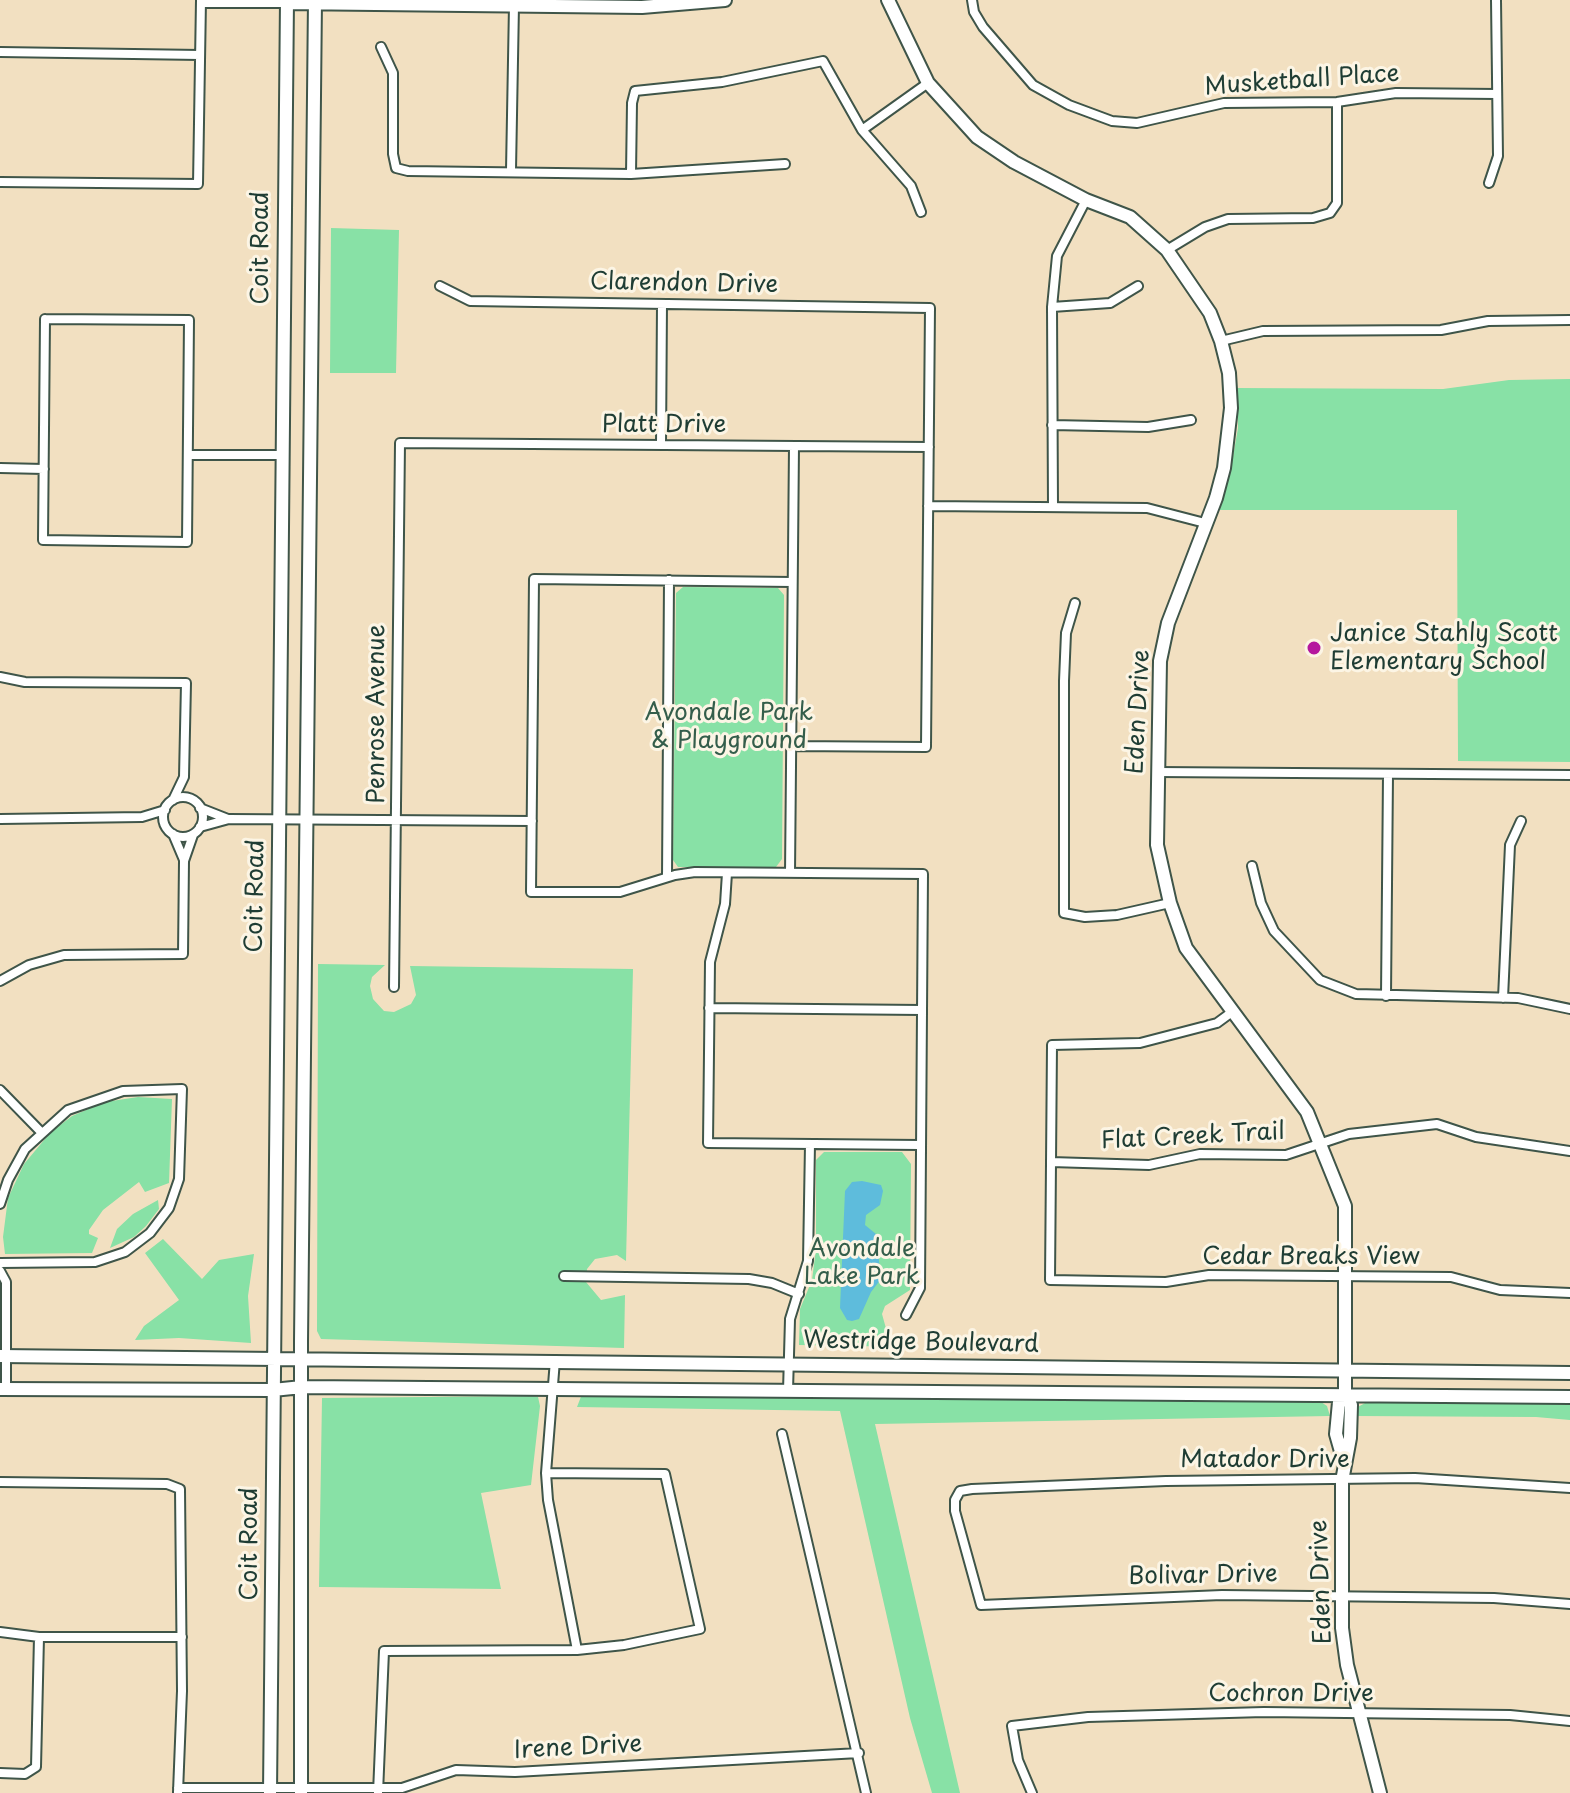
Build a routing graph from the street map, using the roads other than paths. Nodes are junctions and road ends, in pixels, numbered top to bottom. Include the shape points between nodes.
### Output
1 (725, 0) edge
2 (888, 0) edge
3 (972, 0) edge
4 (1496, 0) edge
5 (201, 1) edge
6 (315, 1) edge
7 (287, 2) edge
8 (514, 5) junction
9 (381, 47) dead end
10 (0, 52) edge
11 (200, 55) junction
12 (928, 83) junction
13 (1497, 94) junction
14 (1337, 102) junction
15 (862, 130) junction
16 (785, 164) dead end
17 (511, 170) junction
18 (631, 174) junction
19 (0, 182) edge
20 (1489, 183) dead end
21 (1086, 200) junction
22 (921, 212) dead end
23 (1167, 250) junction
24 (440, 286) dead end
25 (1138, 286) dead end
26 (662, 304) junction
27 (1052, 307) junction
28 (1570, 320) edge
29 (1221, 341) junction
30 (1191, 420) dead end
31 (1052, 425) junction
32 (400, 443) joint
33 (661, 445) junction
34 (794, 446) junction
35 (929, 447) junction
36 (188, 455) junction
37 (280, 455) junction
38 (308, 455) junction
39 (0, 468) edge
40 (44, 469) junction
41 (928, 506) junction
42 (1053, 507) junction
43 (1205, 523) junction
44 (669, 580) junction
45 (792, 582) junction
46 (1075, 603) dead end
47 (0, 677) edge
48 (791, 746) junction
49 (1157, 772) junction
50 (1388, 775) junction
51 (1570, 775) edge
52 (184, 777) junction
53 (173, 800) junction
54 (193, 800) junction
55 (200, 808) junction
56 (165, 810) junction
57 (142, 817) junction
58 (0, 819) edge
59 (229, 819) junction
60 (279, 819) junction
61 (306, 820) junction
62 (396, 820) junction
63 (532, 821) junction
64 (1521, 821) dead end
65 (197, 831) junction
66 (170, 832) junction
67 (184, 861) junction
68 (1252, 866) dead end
69 (727, 873) junction
70 (790, 873) junction
71 (667, 877) junction
72 (1170, 903) junction
73 (0, 981) edge
74 (394, 987) dead end
75 (1386, 996) junction
76 (1503, 998) junction
77 (709, 1008) junction
78 (1570, 1009) edge
79 (922, 1010) junction
80 (1232, 1012) junction
81 (0, 1090) edge
82 (41, 1132) junction
83 (810, 1144) junction
84 (920, 1145) junction
85 (1322, 1145) junction
86 (1570, 1151) edge
87 (1051, 1162) junction
88 (0, 1204) edge
89 (0, 1263) edge
90 (0, 1271) edge
91 (564, 1276) dead end
92 (1348, 1276) junction
93 (1570, 1293) edge
94 (799, 1294) junction
95 (906, 1315) dead end
96 (3, 1356) edge
97 (272, 1357) junction
98 (301, 1358) junction
99 (555, 1360) junction
100 (788, 1363) junction
101 (1345, 1371) junction
102 (1570, 1373) edge
103 (302, 1387) junction
104 (3, 1389) edge
105 (555, 1389) junction
106 (273, 1390) junction
107 (788, 1391) junction
108 (1345, 1396) junction
109 (1570, 1397) edge
110 (782, 1434) dead end
111 (546, 1473) junction
112 (1342, 1481) junction
113 (0, 1482) edge
114 (1570, 1488) edge
115 (1342, 1596) junction
116 (1570, 1604) edge
117 (981, 1605) joint
118 (0, 1632) edge
119 (39, 1637) junction
120 (182, 1637) junction
121 (577, 1650) junction
122 (1359, 1714) junction
123 (1570, 1721) edge
124 (859, 1753) junction
125 (0, 1773) edge
126 (178, 1790) edge
127 (270, 1791) edge
128 (301, 1791) edge
129 (378, 1791) edge
130 (866, 1793) edge
131 (1032, 1793) edge
132 (1380, 1793) edge

1 - 8 main road via 642,7
2 - 12 main road, Eden Drive
3 - 14 street, Musketball Place via 983,27 1033,85 1112,121 1137,123 1224,103
4 - 13 street
5 - 7 street
5 - 11 street
6 - 7 main road
6 - 8 main road
6 - 38 main road, Coit Road
7 - 37 main road, Coit Road
8 - 17 street
9 - 17 street via 393,73 396,168
10 - 11 street
11 - 19 street via 198,184
12 - 15 street
12 - 21 main road, Eden Drive via 977,137
13 - 14 street, Musketball Place via 1396,93
13 - 20 street via 1498,156
14 - 23 street via 1337,203 1330,213 1228,219
15 - 18 street via 823,61 722,82 635,91
15 - 22 street via 911,186
16 - 18 street
17 - 18 street
21 - 23 main road, Eden Drive via 1130,217
21 - 27 street via 1057,256
23 - 29 main road, Eden Drive via 1210,313
24 - 26 street, Clarendon Drive via 470,301
25 - 27 street via 1110,303
26 - 33 street
26 - 35 street, Clarendon Drive via 930,308
27 - 31 street
28 - 29 street via 1488,321 1441,330 1263,331
29 - 43 main road, Eden Drive via 1231,408 1224,468
30 - 31 street via 1148,427
31 - 42 street
32 - 33 street, Platt Drive
32 - 62 street, Penrose Avenue
33 - 34 street, Platt Drive
34 - 35 street, Platt Drive
34 - 45 street
35 - 41 street
36 - 37 street
36 - 40 street via 187,542 43,540
36 - 40 street via 189,320 45,319
37 - 38 main road
37 - 60 main road, Coit Road
38 - 61 main road, Coit Road
39 - 40 street
41 - 42 street
41 - 48 street via 926,747
42 - 43 street via 1147,508
43 - 49 main road, Eden Drive via 1163,642
44 - 45 street
44 - 63 street via 534,579
44 - 71 street
45 - 48 street
46 - 72 street via 1066,633 1064,681 1064,913 1117,915
47 - 52 street via 25,682 186,683
48 - 70 street
49 - 50 street
49 - 72 main road, Eden Drive via 1157,845
50 - 51 street
50 - 75 street
52 - 53 street
52 - 54 street
53 - 54 street
53 - 56 street
54 - 55 street
55 - 59 street
55 - 65 street
56 - 57 street
56 - 66 street
57 - 58 street
57 - 66 street
59 - 60 street
59 - 65 street
60 - 61 street
60 - 97 main road, Coit Road
61 - 62 street
61 - 98 main road, Coit Road
62 - 63 street
62 - 74 street, Penrose Avenue
63 - 71 street via 531,892 620,892
64 - 76 street via 1510,845
65 - 66 street
65 - 67 street
66 - 67 street
67 - 73 street via 183,954 64,955
68 - 75 street via 1274,931 1320,980 1356,994
69 - 70 street
69 - 71 street
69 - 77 street via 724,910 710,953
70 - 79 street via 923,874
72 - 80 main road, Eden Drive via 1186,948
75 - 76 street
76 - 78 street
77 - 79 street
77 - 83 street via 708,1143
79 - 84 street
80 - 85 main road, Eden Drive via 1307,1112
80 - 87 street via 1217,1023 1140,1043 1052,1045
81 - 82 street
82 - 88 street via 13,1169
82 - 89 street via 68,1110 100,1096 182,1089 179,1179 169,1208 150,1233 125,1252 95,1262
83 - 84 street
83 - 94 street via 808,1261
84 - 95 street via 920,1288
85 - 86 street, Flat Creek Trail via 1349,1134 1437,1124 1476,1137
85 - 87 street, Flat Creek Trail via 1286,1155 1200,1154 1149,1165
85 - 92 main road, Eden Drive via 1345,1206
87 - 92 street, Cedar Breaks View via 1050,1280
90 - 96 street via 6,1282
91 - 94 street via 749,1279
92 - 93 street, Cedar Breaks View via 1451,1277 1500,1290
92 - 101 main road, Eden Drive
94 - 100 street via 790,1319
96 - 97 main road, Westridge Boulevard
96 - 104 street
97 - 98 main road, Westridge Boulevard
97 - 106 main road, Coit Road
98 - 99 main road, Westridge Boulevard
98 - 103 main road, Coit Road
99 - 100 main road, Westridge Boulevard
99 - 105 street
100 - 101 main road, Westridge Boulevard
100 - 107 street
101 - 102 main road, Westridge Boulevard
101 - 108 main road, Eden Drive
103 - 105 main road, Westridge Boulevard
103 - 106 main road, Westridge Boulevard
103 - 128 main road, Coit Road
104 - 106 main road, Westridge Boulevard
105 - 107 main road, Westridge Boulevard
105 - 111 street
106 - 127 main road, Coit Road
107 - 108 main road, Westridge Boulevard
108 - 109 main road, Westridge Boulevard
108 - 112 main road, Eden Drive via 1351,1401 1350,1438
110 - 124 street
111 - 121 street via 550,1525
111 - 121 street via 665,1474 700,1629
112 - 114 street, Matador Drive via 1415,1478
112 - 115 main road, Eden Drive
112 - 117 street, Matador Drive via 1166,1481 960,1491 955,1511
113 - 120 street via 167,1484 180,1489
115 - 116 street, Bolivar Drive
115 - 117 street, Bolivar Drive via 1164,1595
115 - 122 main road, Eden Drive via 1347,1665
118 - 119 street
119 - 120 street
119 - 125 street via 36,1764 32,1772
120 - 126 street
121 - 129 street via 384,1651
122 - 123 street, Cochron Drive via 1510,1715
122 - 131 street, Cochron Drive via 1163,1715 1012,1726
122 - 132 main road, Eden Drive
124 - 129 street, Irene Drive via 515,1772 456,1770
124 - 130 street
126 - 127 street, Irene Drive
127 - 128 street, Irene Drive
128 - 129 street, Irene Drive

